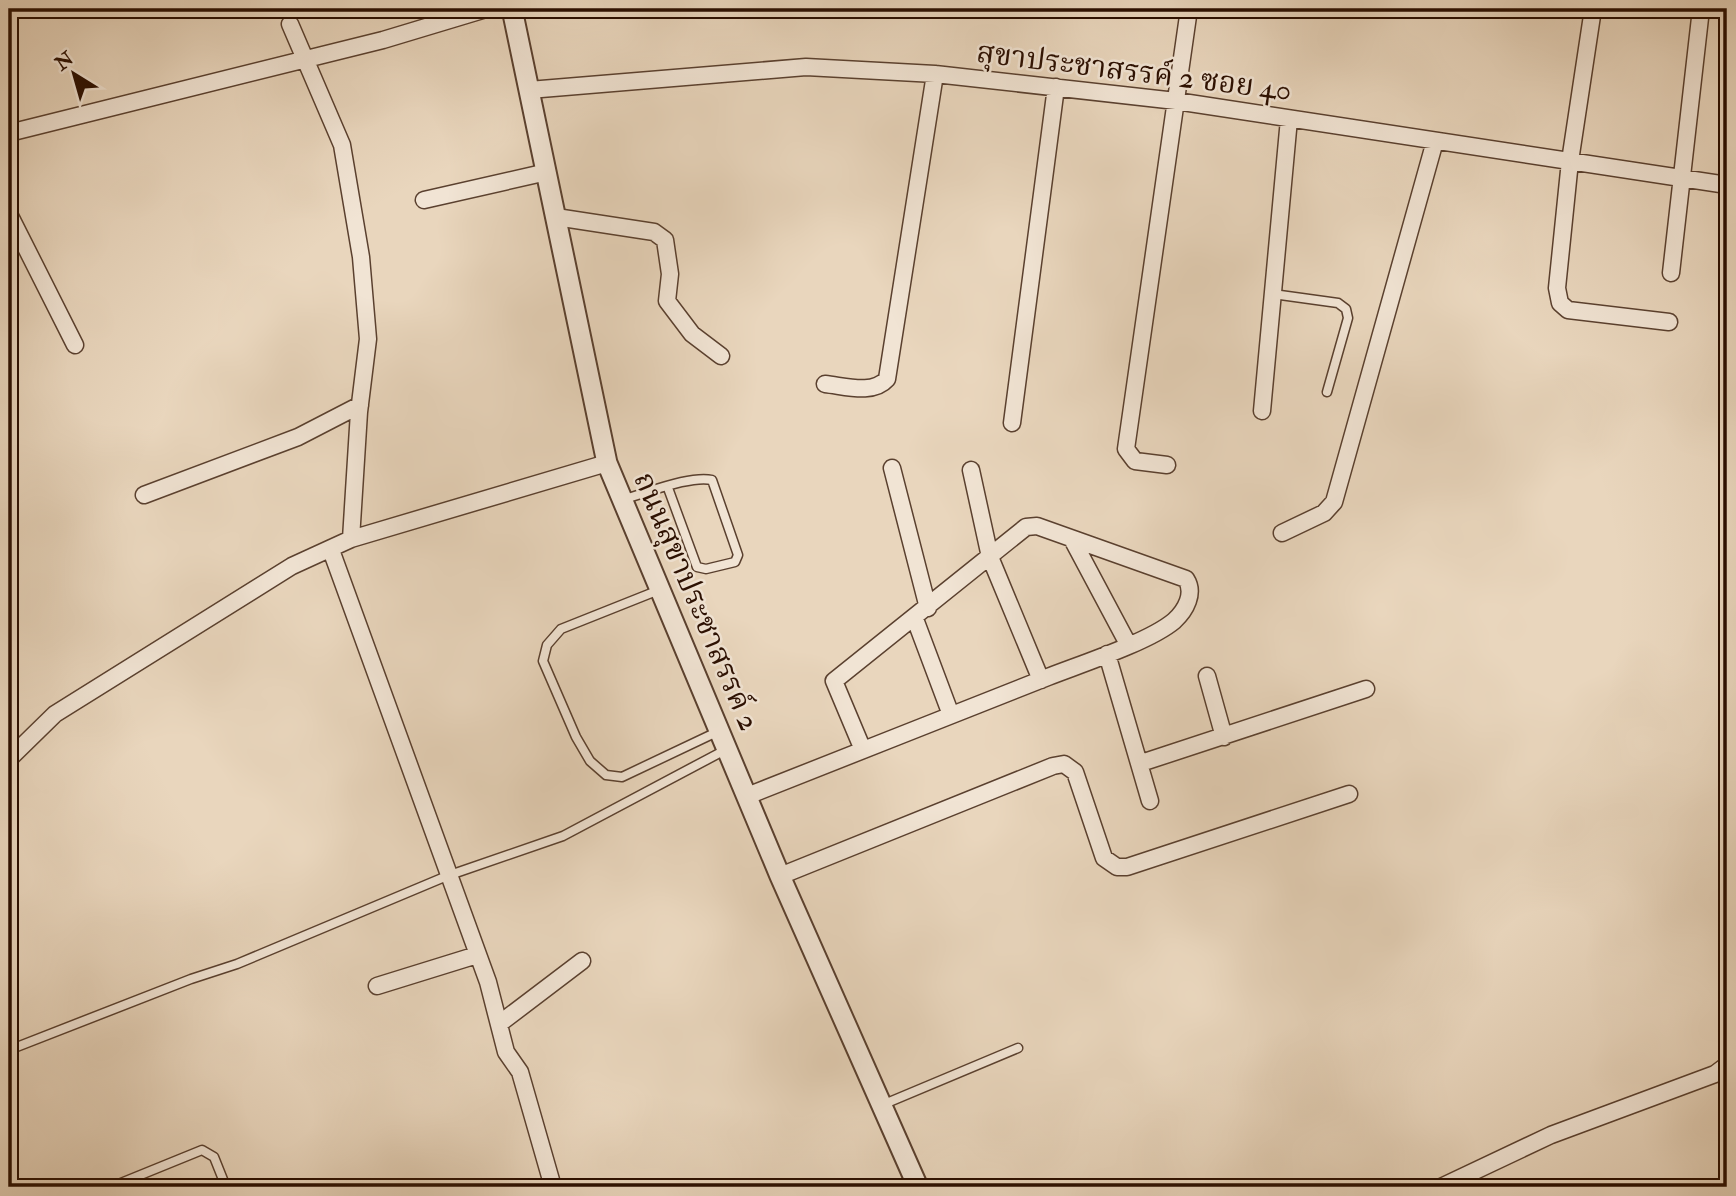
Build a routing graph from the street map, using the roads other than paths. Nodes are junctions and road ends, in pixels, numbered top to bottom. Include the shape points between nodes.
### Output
1 (486, 9) edge
2 (512, 9) edge
3 (1189, 9) edge
4 (1592, 9) edge
5 (1701, 9) edge
6 (290, 24) dead end
7 (305, 58) junction
8 (935, 74) junction
9 (1056, 87) junction
10 (529, 90) junction
11 (1176, 101) junction
12 (1289, 119) junction
13 (9, 133) edge
14 (1435, 141) junction
15 (1570, 161) junction
16 (547, 172) junction
17 (1680, 176) junction
18 (1727, 185) edge
19 (424, 200) dead end
20 (9, 214) edge
21 (556, 217) junction
22 (1671, 273) dead end
23 (1273, 294) junction
24 (1669, 322) dead end
25 (75, 345) dead end
26 (721, 356) dead end
27 (825, 384) dead end
28 (1326, 392) dead end
29 (360, 405) junction
30 (1262, 411) dead end
31 (1012, 423) dead end
32 (607, 463) junction
33 (1167, 465) dead end
34 (892, 468) dead end
35 (971, 470) dead end
36 (668, 488) junction
37 (144, 495) dead end
38 (622, 499) junction
39 (1282, 533) dead end
40 (351, 539) junction
41 (1072, 539) junction
42 (331, 550) junction
43 (990, 557) junction
44 (659, 590) junction
45 (928, 608) junction
46 (915, 618) junction
47 (1128, 644) junction
48 (1107, 654) junction
49 (1207, 676) dead end
50 (1041, 680) junction
51 (1366, 689) dead end
52 (951, 715) junction
53 (1224, 737) junction
54 (723, 740) junction
55 (863, 750) junction
56 (9, 758) edge
57 (1141, 763) junction
58 (1349, 794) dead end
59 (747, 796) junction
60 (1150, 801) dead end
61 (447, 876) junction
62 (780, 876) junction
63 (477, 954) junction
64 (582, 961) dead end
65 (377, 986) dead end
66 (499, 1024) junction
67 (1018, 1048) dead end
68 (9, 1050) edge
69 (1723, 1070) edge
70 (882, 1105) junction
71 (111, 1187) edge
72 (226, 1187) edge
73 (553, 1187) edge
74 (918, 1187) edge
75 (1441, 1187) edge

1 - 7 street
2 - 10 street, ถนนสุขาประชาสรรค์ 2
3 - 11 street
4 - 15 street
5 - 17 street
6 - 7 street
7 - 13 street
7 - 29 street via 342,145 361,257 368,338
8 - 9 street, สุขาประชาสรรค์ 2 ซอย 40
8 - 10 street, สุขาประชาสรรค์ 2 ซอย 40 via 806,67
8 - 27 street via 887,379 873,388
9 - 11 street, สุขาประชาสรรค์ 2 ซอย 40
9 - 31 street
10 - 16 street, ถนนสุขาประชาสรรค์ 2
11 - 12 street, สุขาประชาสรรค์ 2 ซอย 40
11 - 33 street via 1126,449 1135,461
12 - 14 street, สุขาประชาสรรค์ 2 ซอย 40
12 - 23 street
14 - 15 street, สุขาประชาสรรค์ 2 ซอย 40
14 - 39 street via 1334,502 1324,513
15 - 17 street, สุขาประชาสรรค์ 2 ซอย 40
15 - 24 street via 1557,288 1560,303 1568,310
16 - 19 street
16 - 21 street, ถนนสุขาประชาสรรค์ 2
17 - 18 street, สุขาประชาสรรค์ 2 ซอย 40
17 - 22 street
20 - 25 street
21 - 26 street via 654,232 665,240 670,274 667,301 692,334
21 - 32 street, ถนนสุขาประชาสรรค์ 2
23 - 28 lane via 1338,303 1346,309 1348,318
23 - 30 street
29 - 37 street via 298,437
29 - 40 street
32 - 38 street, ถนนสุขาประชาสรรค์ 2
32 - 40 street
34 - 45 street
35 - 43 street
36 - 36 lane via 697,566 706,569 735,562 737,555 712,480
36 - 38 lane
38 - 44 street, ถนนสุขาประชาสรรค์ 2
40 - 42 street
41 - 43 street via 1037,526 1026,527
41 - 47 street
41 - 47 street via 1186,579 1191,587 1176,620
42 - 56 street via 292,566 55,714
42 - 61 street
43 - 45 street
43 - 50 street
44 - 54 street, ถนนสุขาประชาสรรค์ 2
44 - 54 lane via 561,629 547,645 543,661 576,737 590,761 606,775 622,777
45 - 46 street
46 - 52 street
46 - 55 street via 834,681
47 - 48 street
48 - 50 street
48 - 57 street
49 - 53 street
50 - 52 street
51 - 53 street
52 - 55 street
53 - 57 street
54 - 59 street, ถนนสุขาประชาสรรค์ 2
54 - 61 lane via 563,836
55 - 59 street
57 - 60 street
58 - 62 street via 1202,845 1117,867 1104,858 1074,772 1064,764 1053,765
59 - 62 street, ถนนสุขาประชาสรรค์ 2
61 - 63 street
61 - 68 lane via 237,964
62 - 70 street, ถนนสุขาประชาสรรค์ 2
63 - 65 street
63 - 66 street
64 - 66 street
66 - 73 street via 506,1052 520,1072
67 - 70 lane
69 - 75 street via 1551,1135
70 - 74 street, ถนนสุขาประชาสรรค์ 2
71 - 72 lane via 202,1150 214,1157

